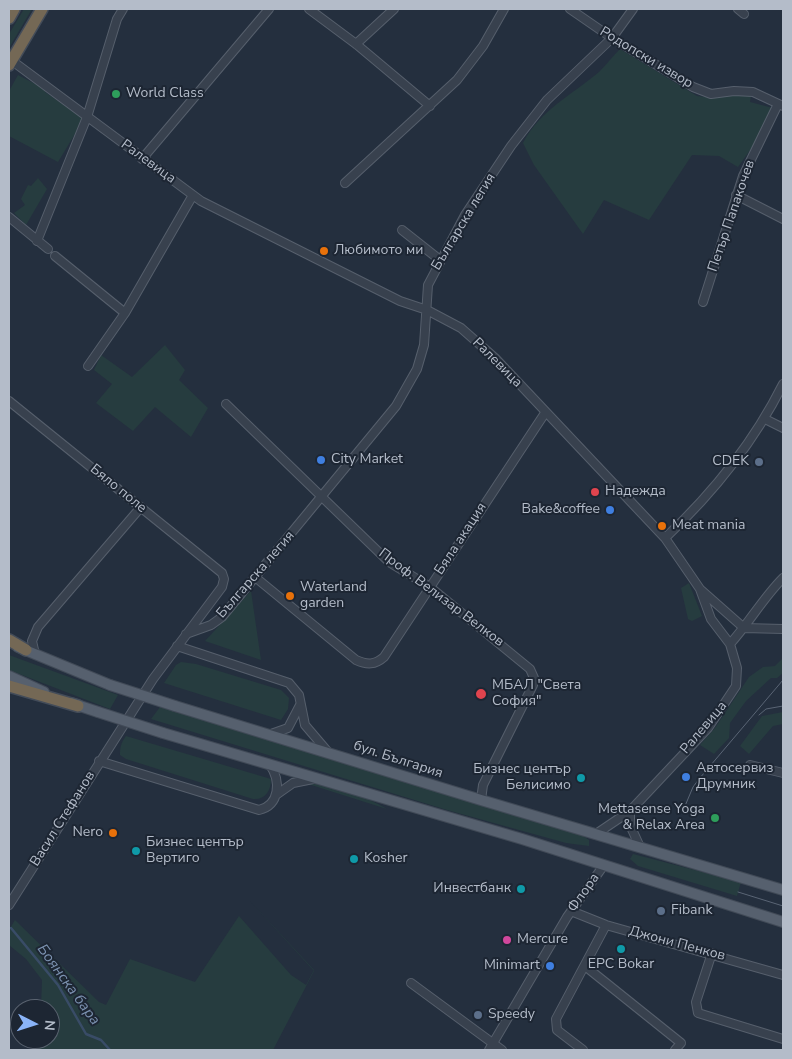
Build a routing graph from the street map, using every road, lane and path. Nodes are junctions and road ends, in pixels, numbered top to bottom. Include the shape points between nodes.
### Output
1 (14, 9) edge
2 (42, 9) edge
3 (123, 9) edge
4 (269, 9) edge
5 (309, 9) edge
6 (394, 9) edge
7 (504, 9) edge
8 (570, 9) edge
9 (633, 9) edge
10 (9, 18) edge
11 (612, 38) junction
12 (356, 44) junction
13 (10, 62) edge
14 (781, 105) edge
15 (430, 106) junction
16 (87, 118) junction
17 (142, 159) junction
18 (345, 183) dead end
19 (194, 195) junction
20 (736, 195) junction
21 (9, 217) edge
22 (783, 219) edge
23 (402, 230) dead end
24 (37, 241) junction
25 (48, 250) dead end
26 (55, 256) dead end
27 (440, 260) junction
28 (703, 302) dead end
29 (426, 310) junction
30 (125, 313) junction
31 (88, 366) dead end
32 (783, 384) edge
33 (9, 401) edge
34 (226, 404) dead end
35 (545, 412) junction
36 (765, 419) junction
37 (783, 428) edge
38 (322, 495) junction
39 (141, 507) junction
40 (665, 538) junction
41 (255, 577) junction
42 (783, 578) edge
43 (224, 579) joint
44 (430, 587) junction
45 (700, 589) junction
46 (744, 628) junction
47 (783, 629) edge
48 (186, 634) junction
49 (9, 641) edge
50 (730, 644) junction
51 (177, 646) junction
52 (30, 652) junction
53 (9, 676) edge
54 (153, 679) joint
55 (9, 686) edge
56 (301, 704) junction
57 (78, 706) junction
58 (271, 734) junction
59 (328, 752) junction
60 (100, 761) junction
61 (270, 765) junction
62 (750, 765) dead end
63 (783, 773) edge
64 (313, 778) junction
65 (276, 795) junction
66 (481, 800) junction
67 (630, 810) junction
68 (596, 834) junction
69 (640, 847) junction
70 (604, 865) junction
71 (783, 890) edge
72 (9, 905) edge
73 (571, 911) junction
74 (783, 922) edge
75 (606, 924) junction
76 (712, 953) junction
77 (585, 966) junction
78 (783, 974) edge
79 (411, 983) dead end
80 (783, 1039) edge
81 (492, 1047) edge
82 (502, 1050) edge
83 (583, 1050) edge
84 (675, 1050) edge

1 - 10 highway
2 - 13 highway
3 - 16 street via 117,19
4 - 17 street
5 - 12 street
6 - 12 street
7 - 15 street via 462,74
8 - 11 street, Родопски извор
9 - 11 street, Българска легия
11 - 14 street, Родопски извор via 677,79 707,93 748,91
11 - 27 street, Българска легия via 547,100 511,146 465,215
12 - 15 street
13 - 16 street, Ралевица
14 - 20 street, Петър Папакочев
15 - 18 street
16 - 17 street, Ралевица
16 - 24 street
17 - 19 street, Ралевица
19 - 29 street, Ралевица via 391,297
19 - 30 street
20 - 22 street
20 - 28 street, Петър Папакочев
21 - 24 street
23 - 27 street
24 - 25 street
26 - 30 street
27 - 29 street, Българска легия via 428,285
29 - 35 street, Ралевица via 461,328 495,358
29 - 38 street, Българска легия via 424,345 404,394 384,424
30 - 31 street
32 - 36 street
33 - 39 street, Бяло поле
34 - 38 street, Проф. Велизар Велков
35 - 40 street, Ралевица
35 - 44 street, Бяла акация
36 - 37 street
36 - 40 street via 696,509
38 - 41 street, Българска легия
38 - 44 street, Проф. Велизар Велков via 389,562
39 - 43 street, Бяло поле via 222,572
39 - 52 street via 33,633
40 - 45 street, Ралевица
41 - 44 street, Бяла акация via 356,660 372,664 384,657
41 - 48 street, Българска легия via 222,616 211,625
42 - 46 street
43 - 48 street, Българска легия via 222,587
44 - 66 street, Проф. Велизар Велков via 524,662 534,678 483,785
45 - 46 street
45 - 50 street, Ралевица via 711,619
46 - 47 street
46 - 50 street
48 - 51 street, Българска легия
49 - 52 highway
50 - 67 street, Ралевица via 737,668 732,694 708,728
51 - 54 street, Българска легия
51 - 56 street via 288,683 297,690
52 - 58 main road, бул. България, bridge via 110,685
53 - 57 main road
54 - 60 street, Васил Стефанов
55 - 57 highway
56 - 58 street via 288,728
56 - 59 street via 310,734
57 - 61 main road, bridge
58 - 59 main road, бул. България
59 - 66 main road, бул. България
60 - 65 street via 254,810 269,806
60 - 72 street, Васил Стефанов
61 - 64 main road
61 - 65 street via 277,778
62 - 63 street
64 - 65 street via 293,783
64 - 70 main road
66 - 68 main road, бул. България
67 - 68 street, Ралевица
67 - 69 street via 630,826
68 - 69 main road, бул. България
69 - 71 main road, бул. България
70 - 73 street, Флора
70 - 74 main road
73 - 75 street, Джони Пенков
73 - 81 street, Флора
75 - 76 street, Джони Пенков
75 - 77 street
76 - 78 street, Джони Пенков
76 - 80 street via 696,1002 698,1013
77 - 83 street via 556,1019 557,1030
77 - 84 street via 681,1043
79 - 81 street
81 - 82 street

